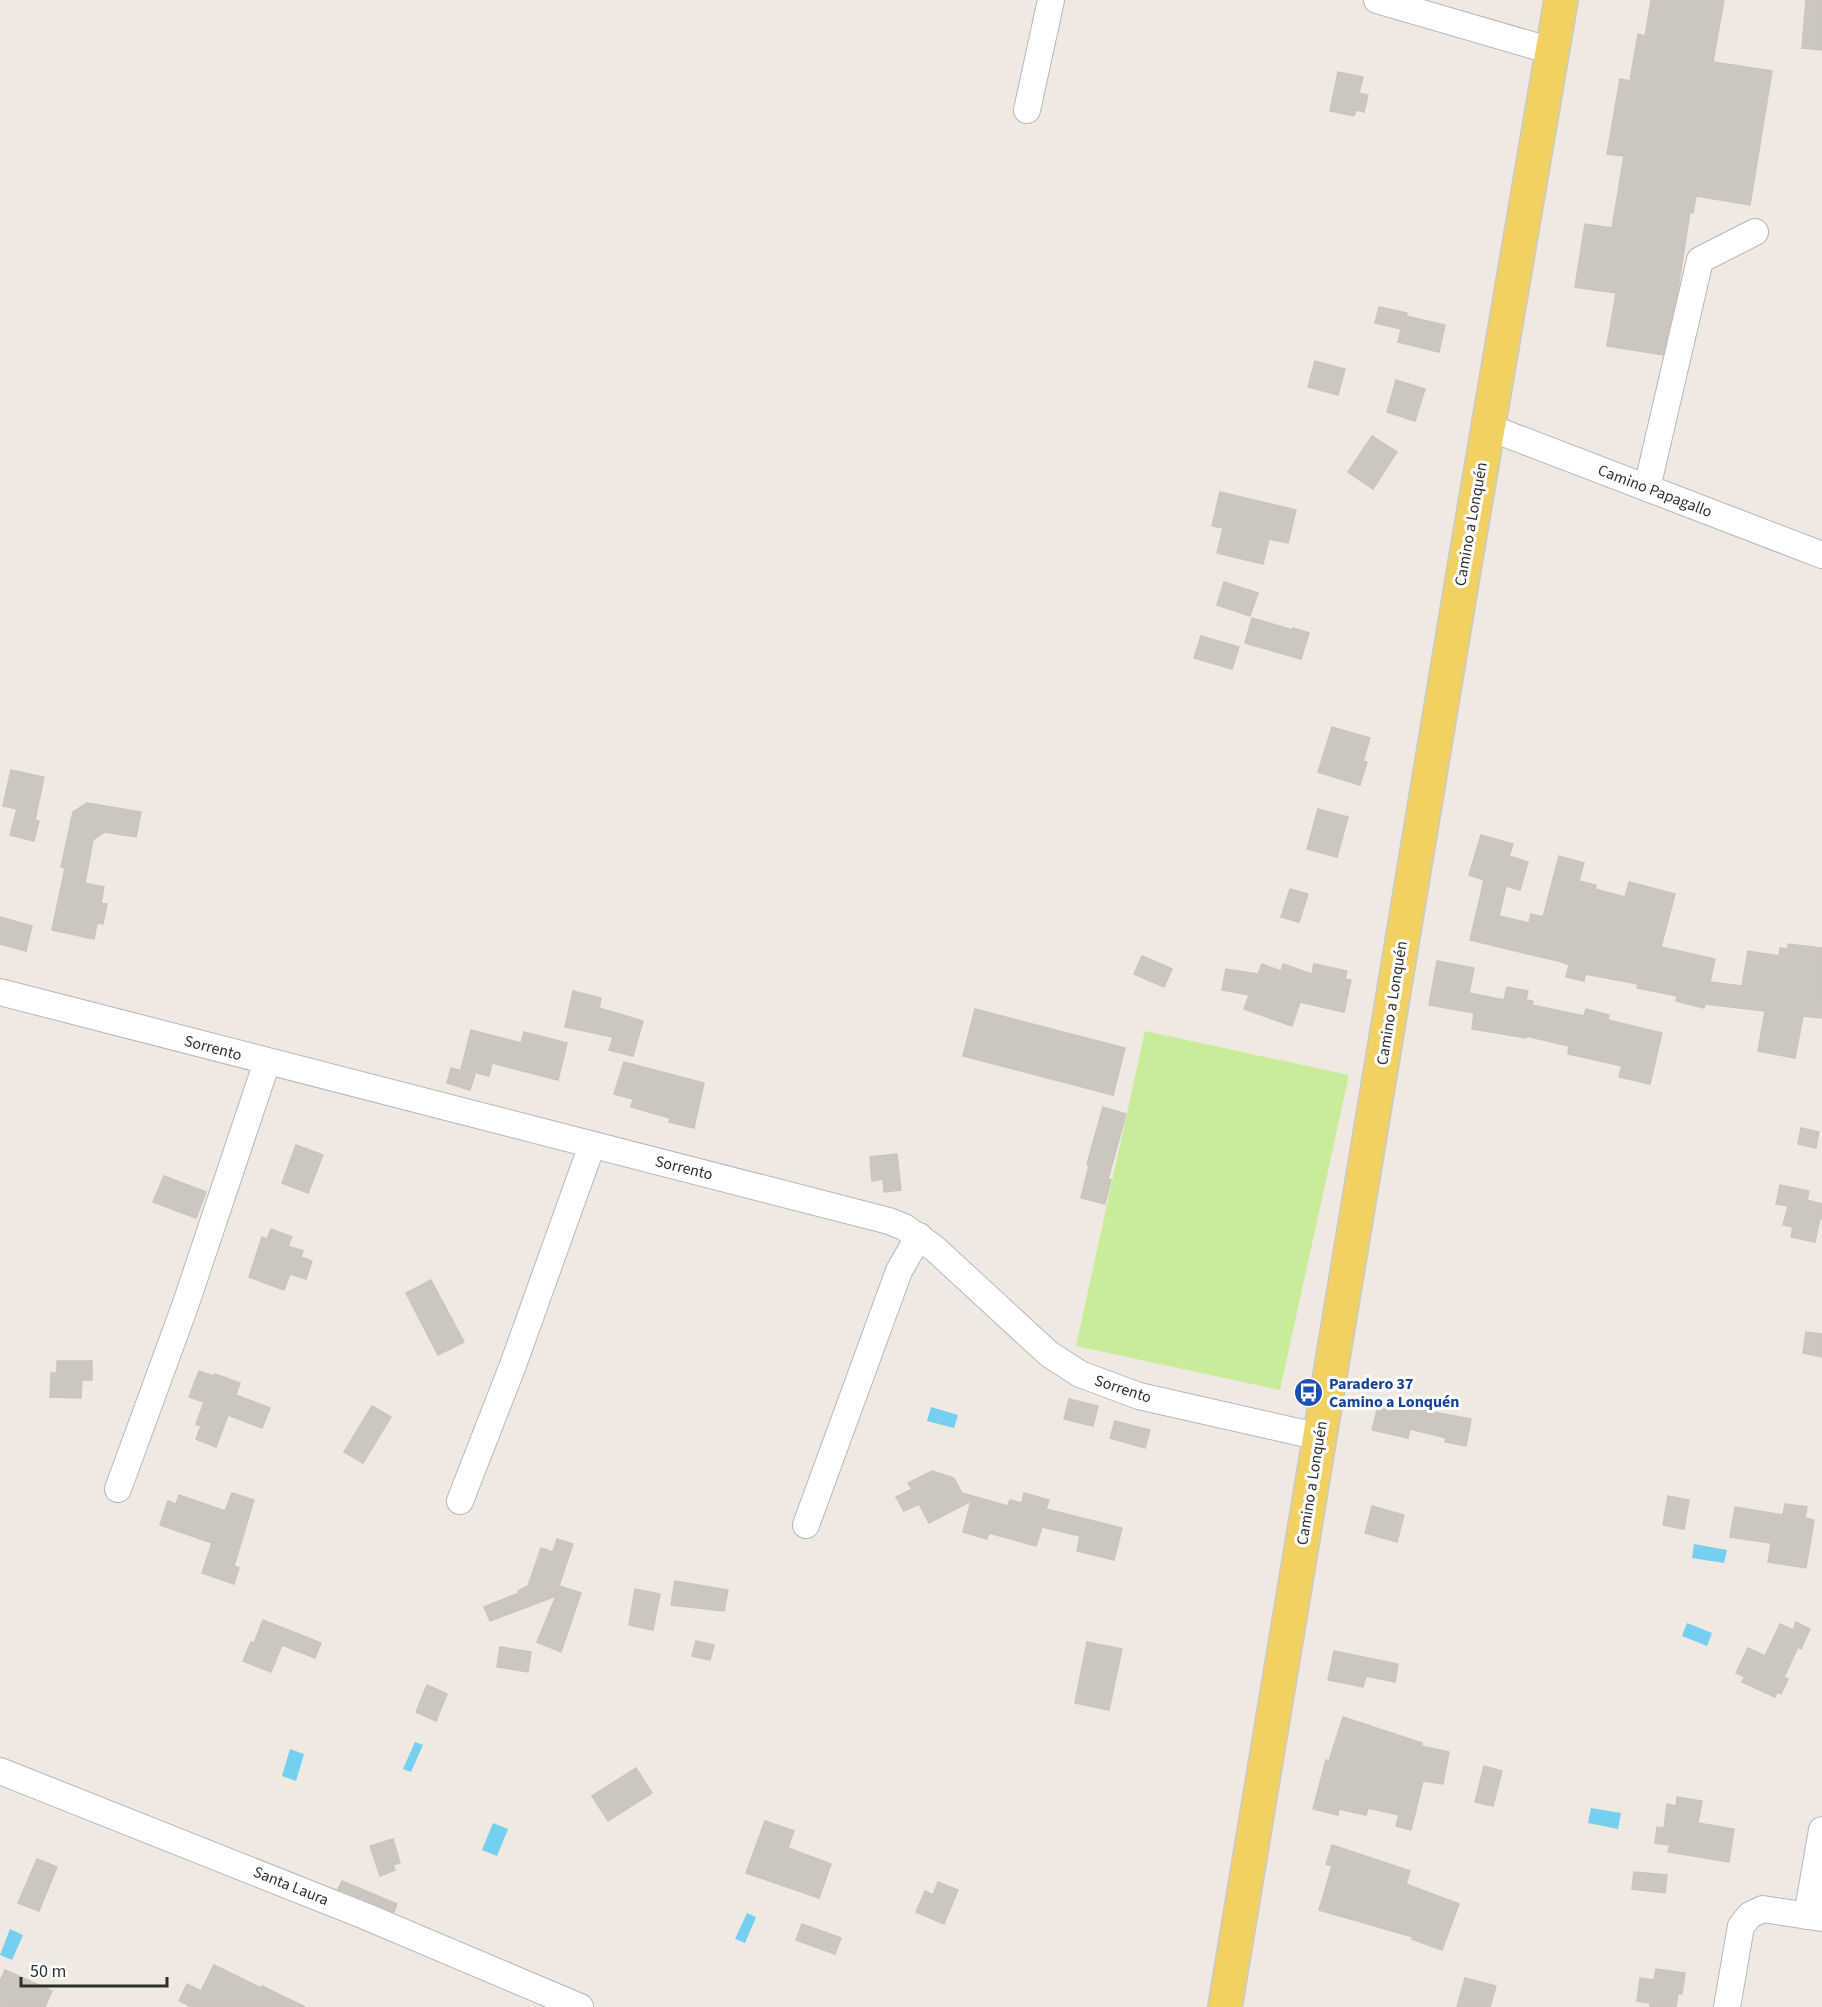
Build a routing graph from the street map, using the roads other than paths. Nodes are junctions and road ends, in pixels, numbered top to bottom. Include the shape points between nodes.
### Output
1 (1051, 0) edge
2 (1377, 0) edge
3 (1561, 0) edge
4 (1552, 51) junction
5 (1027, 110) dead end
6 (1755, 232) dead end
7 (1488, 427) junction
8 (1647, 488) junction
9 (1822, 555) edge
10 (0, 992) edge
11 (267, 1062) junction
12 (592, 1145) junction
13 (919, 1236) junction
14 (1320, 1437) junction
15 (118, 1489) dead end
16 (460, 1501) dead end
17 (806, 1526) dead end
18 (0, 1771) edge
19 (1822, 1830) edge
20 (1814, 1917) edge
21 (580, 2007) edge
22 (1225, 2007) edge
23 (1727, 2007) edge

1 - 5 street
2 - 4 street
3 - 4 main road, Camino a Lonquén
4 - 7 main road, Camino a Lonquén
6 - 8 street via 1700,260
7 - 8 street, Camino Papagallo
7 - 14 main road, Camino a Lonquén
8 - 9 street, Camino Papagallo
10 - 11 street, Sorrento
11 - 12 street, Sorrento
11 - 15 street
12 - 13 street, Sorrento via 889,1221
12 - 16 street
13 - 14 street, Sorrento via 1049,1354 1080,1374 1139,1396
13 - 17 street via 899,1271
14 - 22 main road, Camino a Lonquén
18 - 21 street, Santa Laura via 365,1916
19 - 20 street
20 - 23 street via 1763,1910 1745,1919

